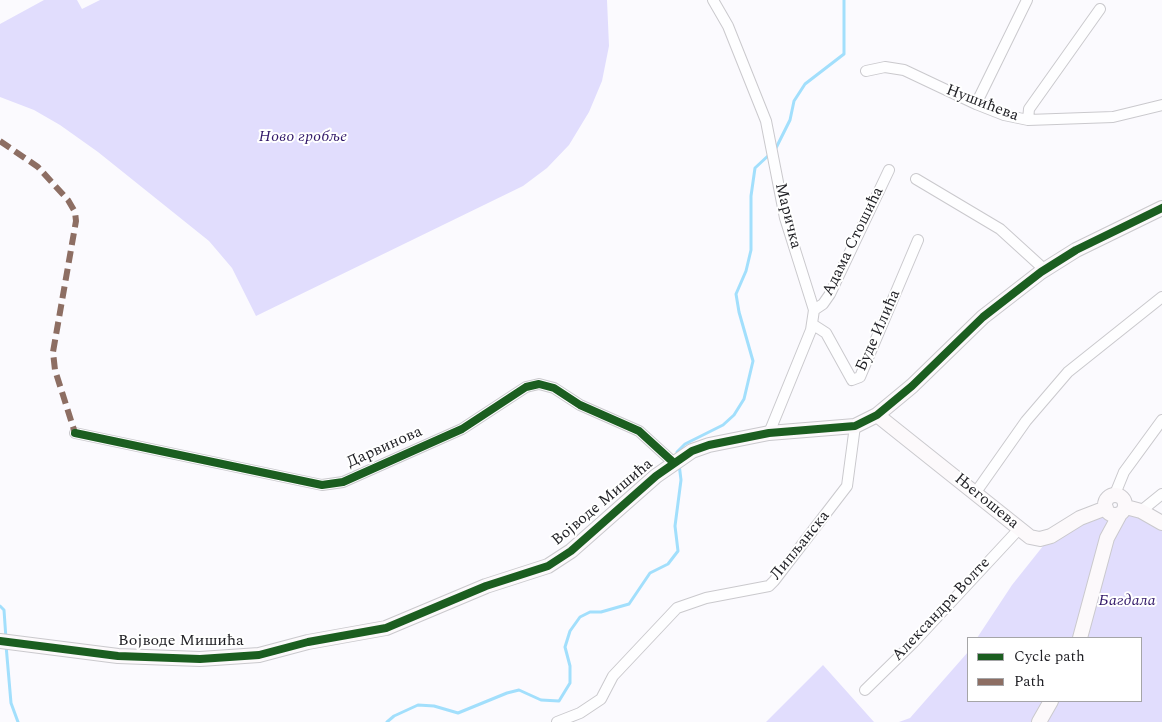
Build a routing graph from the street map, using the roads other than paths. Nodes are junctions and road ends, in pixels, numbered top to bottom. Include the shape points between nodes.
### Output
1 (713, 0) edge
2 (1027, 0) edge
3 (1100, 9) dead end
4 (866, 71) dead end
5 (976, 104) junction
6 (1162, 105) edge
7 (1028, 120) junction
8 (889, 170) dead end
9 (916, 179) dead end
10 (1162, 208) edge
11 (918, 240) dead end
12 (1045, 270) junction
13 (1162, 296) edge
14 (814, 310) junction
15 (812, 324) junction
16 (877, 415) junction
17 (1162, 420) edge
18 (855, 426) junction
19 (75, 433) dead end
20 (769, 433) junction
21 (1162, 435) edge
22 (1150, 436) junction
23 (670, 465) junction
24 (976, 492) junction
25 (1115, 494) junction
26 (1162, 494) edge
27 (1106, 508) junction
28 (1123, 510) junction
29 (1141, 511) junction
30 (1162, 523) edge
31 (1019, 528) junction
32 (1080, 637) edge
33 (0, 641) edge
34 (865, 690) dead end
35 (1050, 702) edge
36 (557, 722) edge
37 (1039, 722) edge

1 - 14 street, Маричка via 728,26 766,121 785,218
2 - 5 street
3 - 7 street via 1029,109
4 - 5 street, Нушићева via 885,67 904,70
5 - 7 street, Нушићева
6 - 7 street, Нушићева via 1113,117
8 - 14 street, Адама Стошића via 830,294
9 - 12 street via 1000,229
10 - 12 street, Војводе Мишића via 1076,250
11 - 15 street, Буде Илића via 860,377 852,380 826,333
12 - 16 street, Војводе Мишића via 983,317
13 - 24 street via 1068,372 1026,421
14 - 15 street, Маричка
15 - 20 street, Маричка
16 - 18 street, Војводе Мишића
16 - 24 street, Његошева
17 - 22 street
18 - 20 street, Војводе Мишића
18 - 36 street, Липљанска via 847,486 769,586 706,598 677,608 612,676 602,700 580,714
19 - 23 street, Дарвинова via 322,485 343,482 462,429 526,387 539,384 554,388 580,405 639,431
20 - 23 street, Војводе Мишића via 692,451
21 - 22 street
22 - 25 street via 1124,472
23 - 33 street, Војводе Мишића via 571,551 548,566 486,586 386,628 308,642 259,655 200,659 118,656
24 - 31 street, Његошева
25 - 27 street via 1107,498
25 - 28 street via 1122,497
26 - 29 street
27 - 28 street via 1113,515
27 - 31 street, Његошева via 1040,539 1030,538
28 - 29 street
28 - 32 street via 1107,538
29 - 30 street
31 - 34 street, Александра Волте
35 - 37 street

